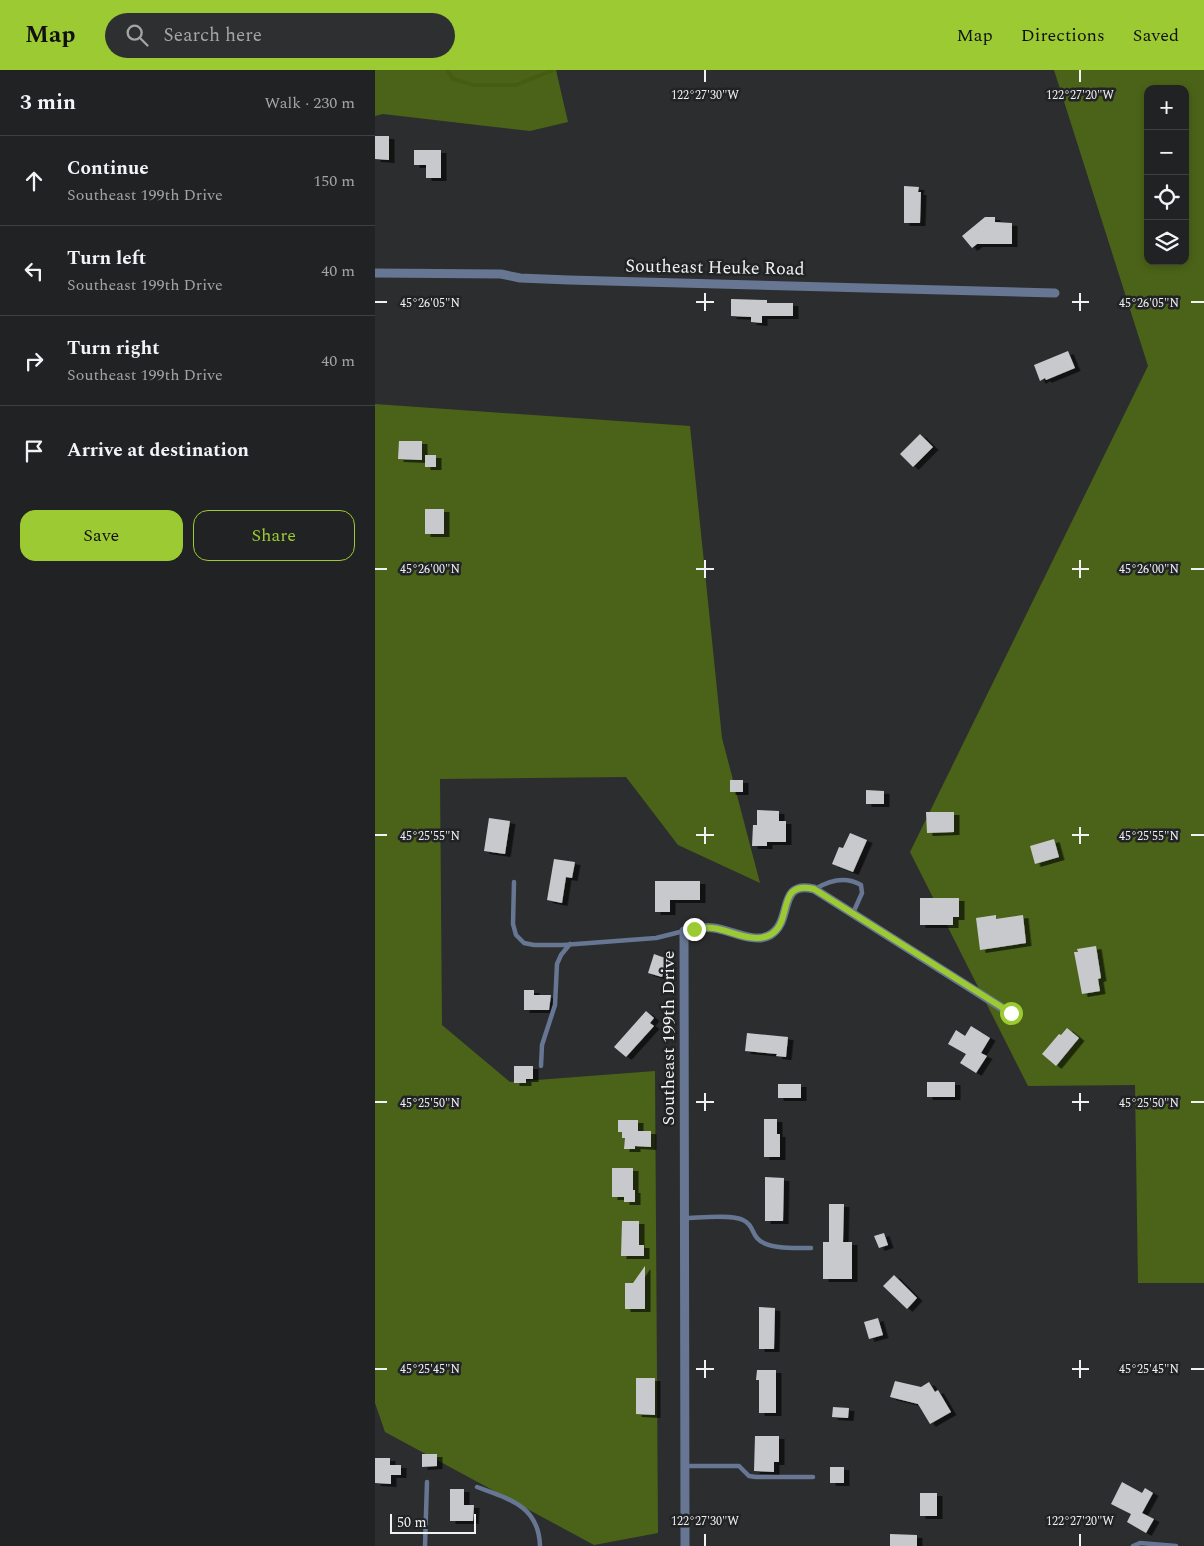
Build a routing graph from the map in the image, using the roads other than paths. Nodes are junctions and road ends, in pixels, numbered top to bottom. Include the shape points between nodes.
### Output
1 (375, 272) edge
2 (1055, 293) dead end
3 (514, 882) dead end
4 (814, 889) junction
5 (852, 914) junction
6 (684, 931) junction
7 (571, 944) junction
8 (1015, 1016) dead end
9 (541, 1066) dead end
10 (684, 1218) junction
11 (811, 1248) dead end
12 (684, 1466) junction
13 (813, 1477) dead end
14 (427, 1482) dead end
15 (477, 1487) dead end
16 (425, 1546) edge
17 (540, 1546) edge
18 (685, 1546) edge
19 (1133, 1546) edge
20 (1176, 1546) edge

1 - 2 street, Southeast Heuke Road
3 - 7 lane via 513,924 516,935 534,945
4 - 5 street
4 - 5 lane via 837,880 852,880 861,885 862,893
4 - 6 street, Southeast 199th Drive via 794,890 787,900 780,926 762,938 704,927
5 - 8 street
6 - 7 lane via 656,938
6 - 10 street, Southeast 199th Drive
7 - 9 lane via 557,964 555,1005 542,1045
10 - 11 lane via 737,1218 745,1220 761,1241 786,1248
10 - 12 street, Southeast 199th Drive
12 - 13 lane via 739,1466 749,1476 756,1477
12 - 18 street, Southeast 199th Drive
14 - 16 lane
15 - 17 lane via 516,1501 531,1514 540,1536
19 - 20 lane via 1140,1543

